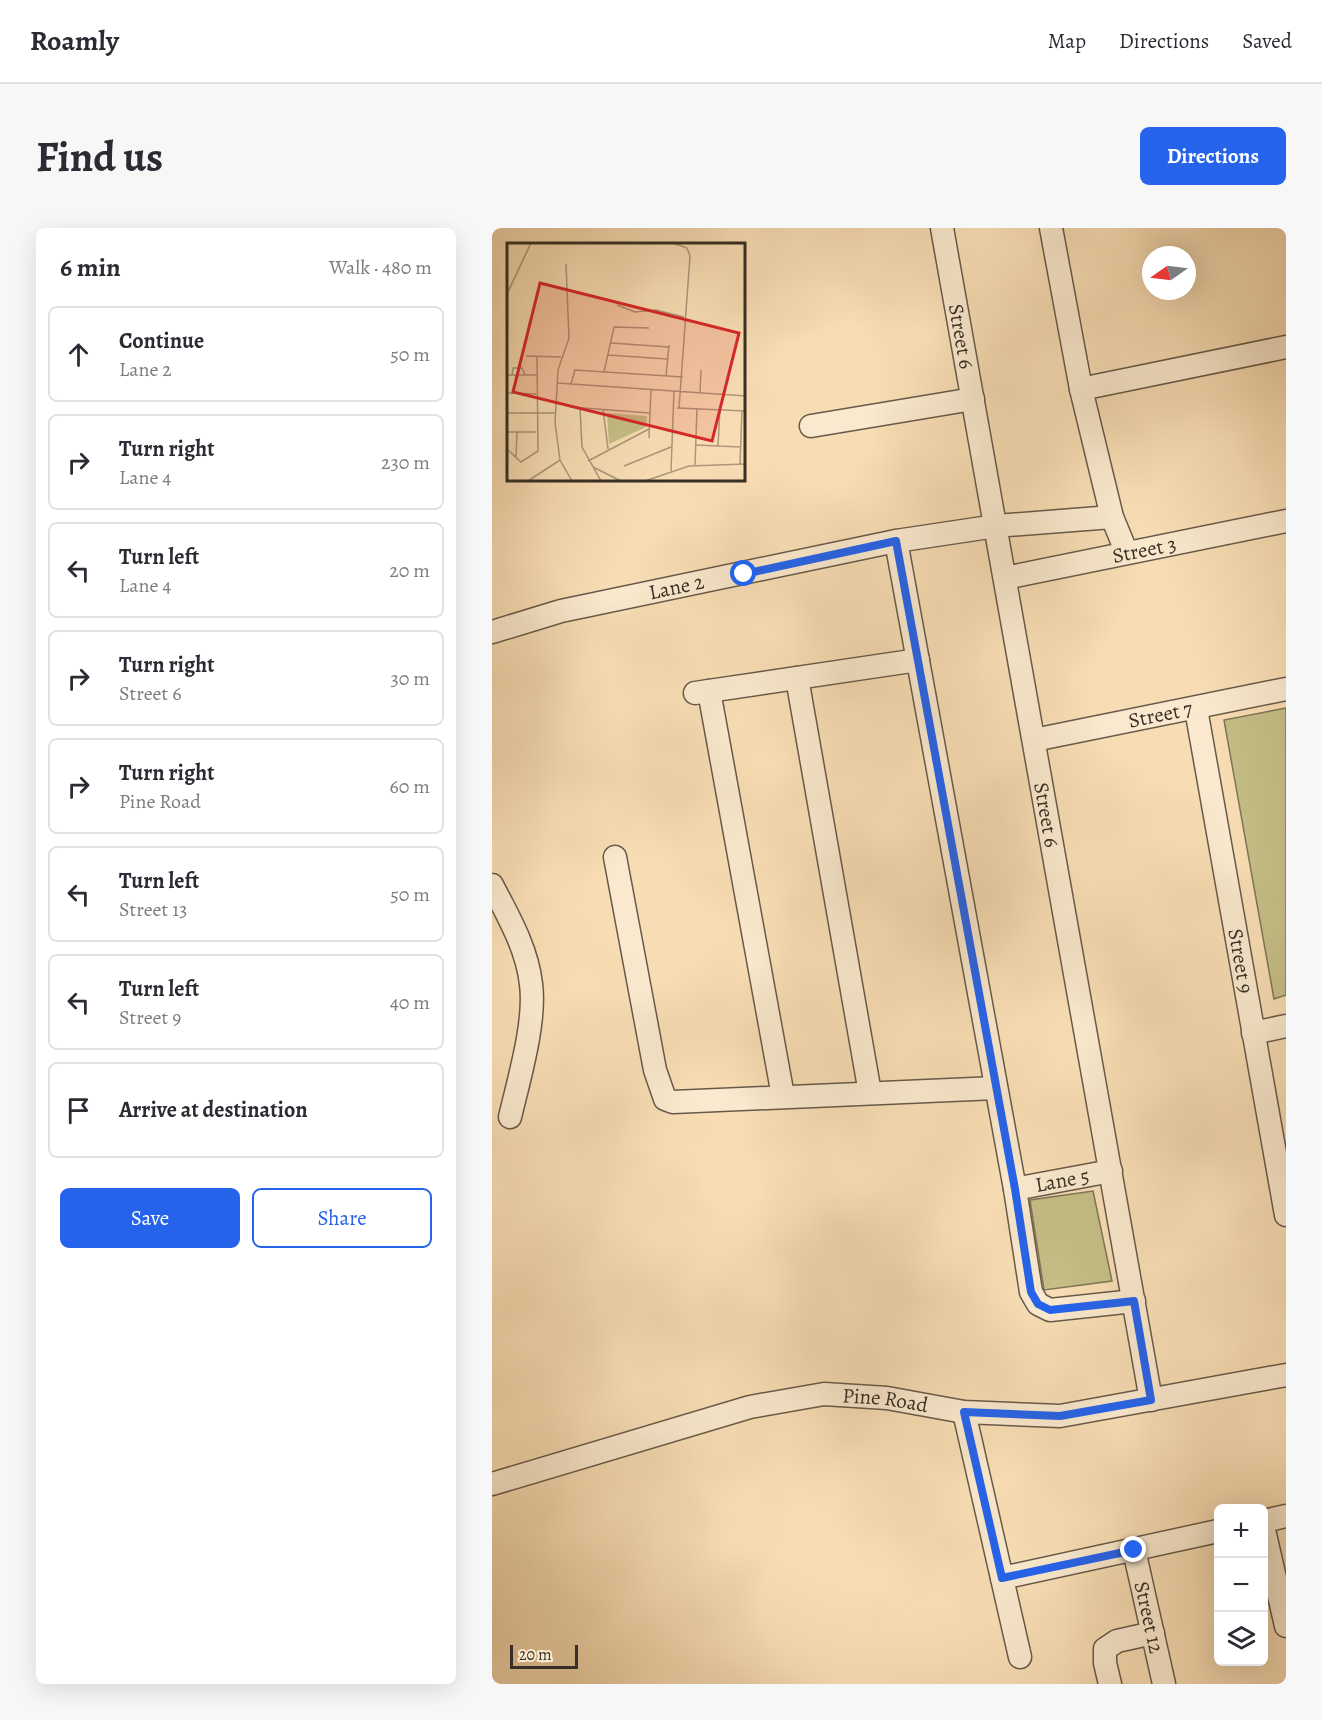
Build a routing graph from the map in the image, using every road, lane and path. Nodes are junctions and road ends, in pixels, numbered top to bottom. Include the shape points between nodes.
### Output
1 (942, 228) edge
2 (1051, 228) edge
3 (1286, 346) edge
4 (1081, 389) junction
5 (973, 399) junction
6 (811, 426) dead end
7 (1112, 517) junction
8 (1286, 521) edge
9 (996, 526) junction
10 (896, 541) junction
11 (1126, 551) junction
12 (1005, 578) junction
13 (492, 632) edge
14 (918, 660) junction
15 (797, 678) junction
16 (1286, 689) edge
17 (1196, 709) junction
18 (1034, 740) junction
19 (615, 857) dead end
20 (492, 885) edge
21 (1286, 1026) edge
22 (1253, 1033) junction
23 (996, 1089) junction
24 (870, 1093) junction
25 (783, 1096) junction
26 (510, 1117) dead end
27 (1110, 1172) junction
28 (1015, 1189) junction
29 (1285, 1202) edge
30 (1134, 1301) junction
31 (1286, 1375) edge
32 (1151, 1400) junction
33 (964, 1412) junction
34 (492, 1485) edge
35 (1286, 1516) edge
36 (1268, 1520) edge
37 (1214, 1532) edge
38 (1134, 1550) junction
39 (1268, 1551) edge
40 (1002, 1578) junction
41 (1286, 1626) edge
42 (1153, 1633) junction
43 (1020, 1657) dead end
44 (1110, 1684) edge
45 (1164, 1684) edge

1 - 5 street, Street 6
2 - 4 street
3 - 4 street
4 - 7 street
5 - 6 street
5 - 9 street, Street 6
7 - 9 street, Lane 2
7 - 11 street
8 - 11 street, Street 3
9 - 10 street, Lane 2
9 - 12 street, Street 6
10 - 13 street, Lane 2 via 561,610
10 - 14 street
11 - 12 street, Street 3
12 - 18 street, Street 6
14 - 15 street
14 - 23 street
15 - 24 street
15 - 25 street via 702,692
16 - 17 street, Street 7
17 - 18 street, Street 7
17 - 22 street, Street 9
18 - 27 street, Street 6
19 - 25 street via 655,1070 665,1099 672,1102
20 - 26 street via 521,945 531,985 527,1043
21 - 22 street
22 - 29 street, Street 9
23 - 24 street
23 - 28 street
24 - 25 street
27 - 28 street, Lane 5
27 - 30 street, Street 6
28 - 30 street via 1031,1292 1038,1304 1050,1310
30 - 32 street, Street 6
31 - 32 street, Pine Road
32 - 33 street, Pine Road via 1060,1416
33 - 34 street, Pine Road via 887,1398 824,1394 750,1407
33 - 40 street
35 - 36 street
37 - 38 street
38 - 40 street
38 - 42 street, Street 12
39 - 41 street
40 - 43 street
42 - 44 street via 1117,1641 1105,1649
42 - 45 street, Street 12

